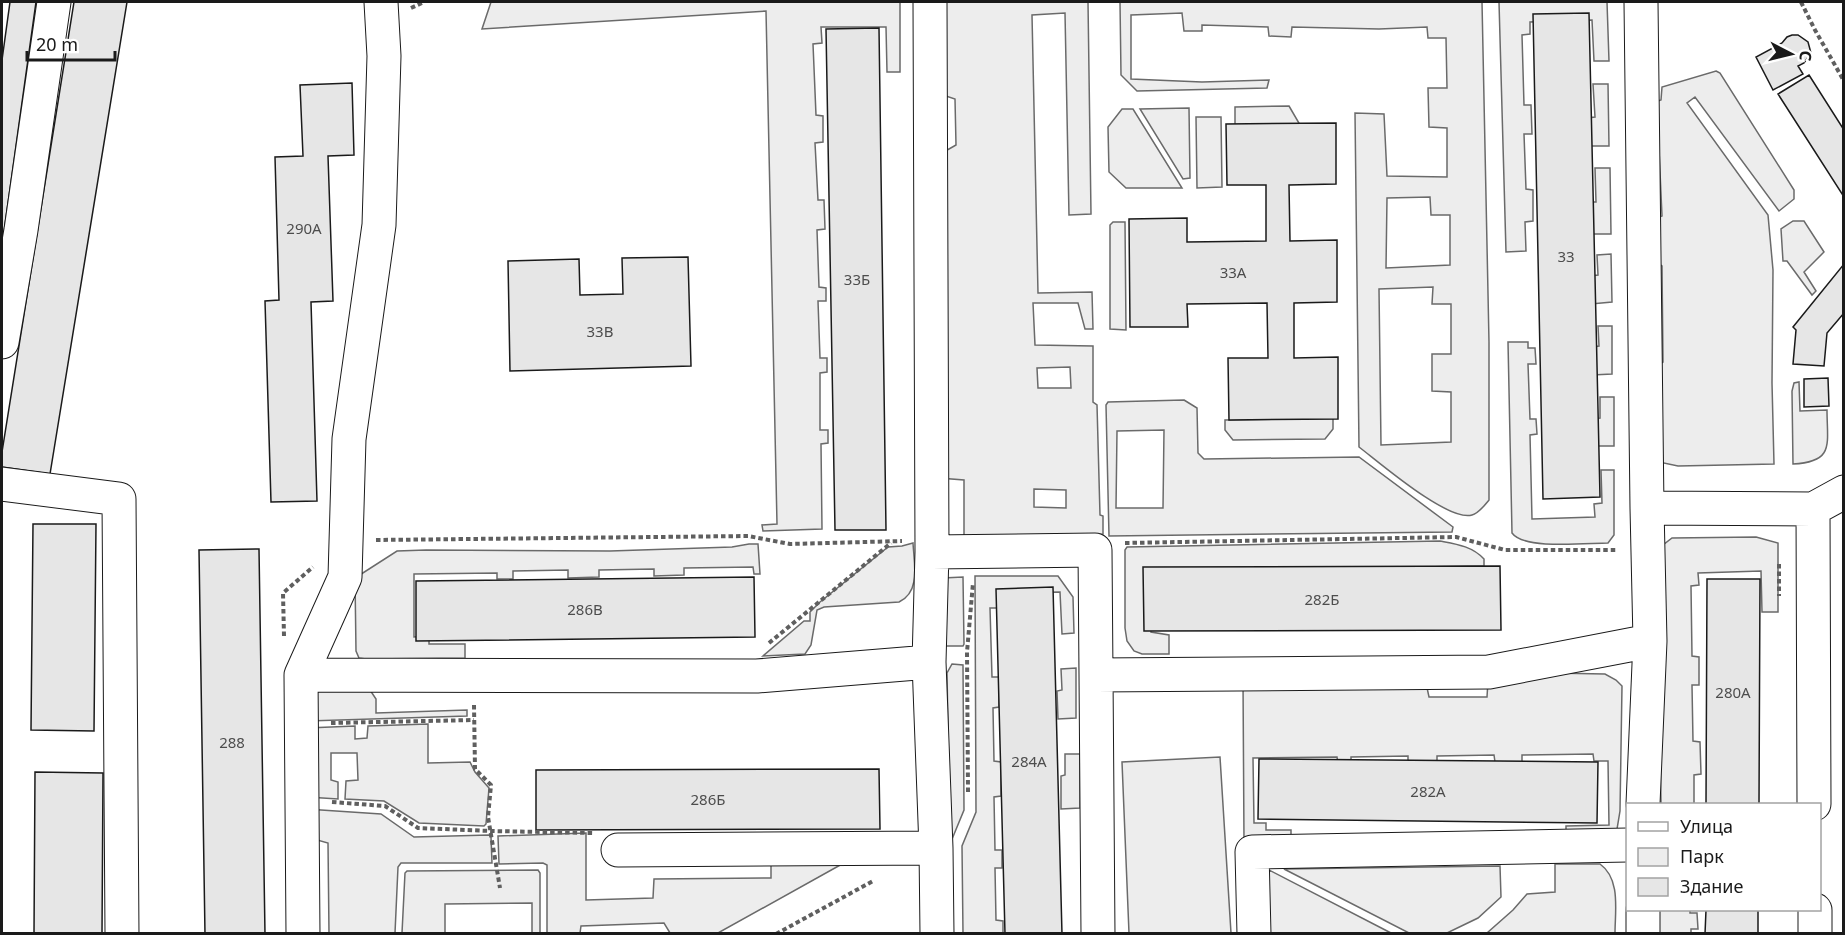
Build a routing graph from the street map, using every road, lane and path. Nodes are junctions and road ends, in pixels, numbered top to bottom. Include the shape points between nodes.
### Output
1 (54, 2) edge
2 (381, 2) edge
3 (930, 2) edge
4 (1641, 2) edge
5 (1801, 2) edge
6 (1844, 81) edge
7 (2, 342) edge
8 (2, 484) edge
9 (1844, 492) edge
10 (1647, 508) junction
11 (1813, 509) junction
12 (346, 539) junction
13 (891, 542) junction
14 (920, 547) junction
15 (1647, 549) junction
16 (1095, 550) junction
17 (1650, 641) junction
18 (764, 647) dead end
19 (929, 662) junction
20 (301, 675) junction
21 (474, 675) junction
22 (1096, 675) junction
23 (474, 720) junction
24 (322, 723) dead end
25 (1643, 803) edge
26 (1814, 803) edge
27 (1626, 845) edge
28 (891, 848) junction
29 (936, 848) junction
30 (618, 850) dead end
31 (500, 888) dead end
32 (1642, 911) edge
33 (1815, 911) edge
34 (122, 933) edge
35 (303, 933) edge
36 (776, 933) edge
37 (937, 933) edge
38 (1098, 933) edge
39 (1254, 933) edge
40 (1643, 933) edge
41 (1815, 933) edge

1 - 7 street
2 - 12 street via 384,56 379,225 349,439
3 - 14 street
4 - 10 street
5 - 6 path
8 - 34 street via 119,499
9 - 11 street
10 - 11 street
10 - 15 street
11 - 26 street
12 - 13 path via 748,536 790,544
12 - 20 street via 345,577
13 - 14 path
13 - 18 path
14 - 16 street
14 - 19 street
15 - 16 path via 1505,550 1456,537 1116,543
15 - 17 street
16 - 22 street
17 - 22 street via 1490,672
17 - 25 street
19 - 21 street via 757,676
19 - 29 street
20 - 21 street
20 - 35 street
21 - 23 path
22 - 38 street
23 - 24 path
23 - 31 path via 475,769 491,784 488,817
27 - 39 street via 1252,852
28 - 29 street
28 - 30 street
28 - 36 path via 886,867 876,879
29 - 37 street
32 - 40 street
33 - 41 street

